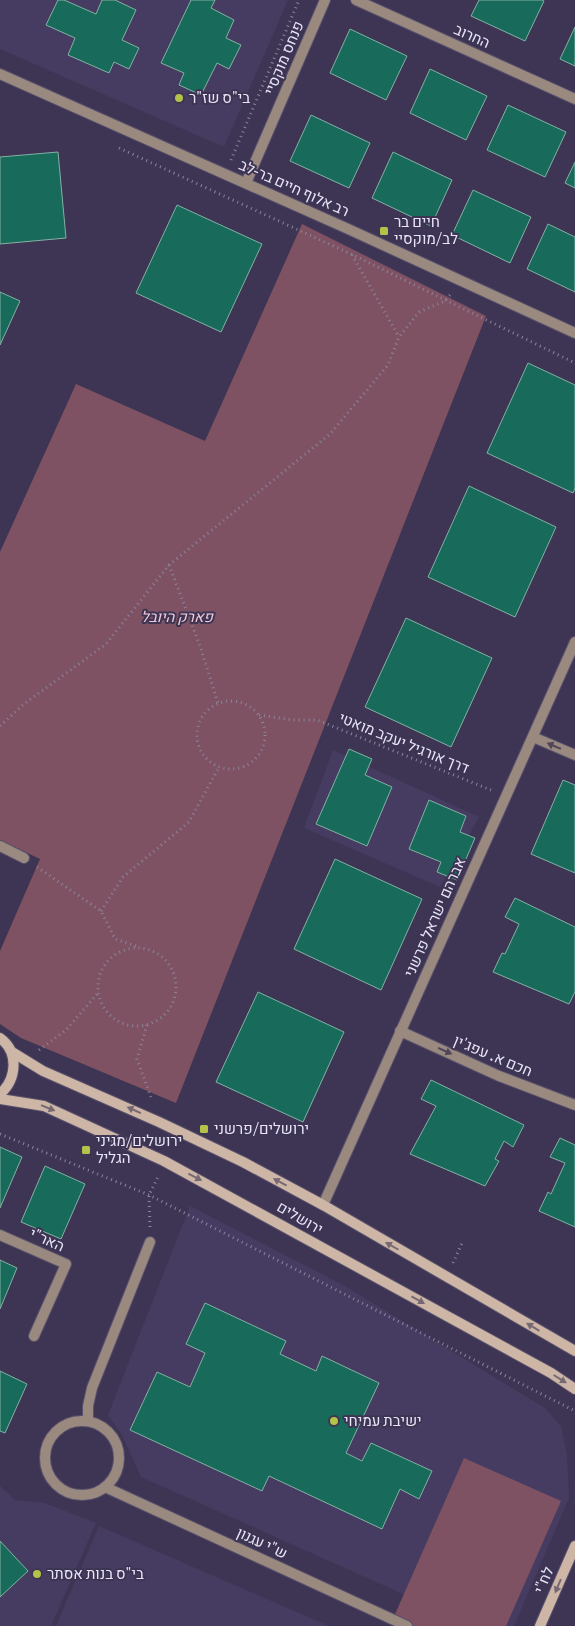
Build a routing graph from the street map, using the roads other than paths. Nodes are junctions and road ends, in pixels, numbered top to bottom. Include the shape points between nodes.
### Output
1 (325, 0) edge
2 (356, 0) edge
3 (0, 74) edge
4 (575, 99) edge
5 (246, 183) junction
6 (575, 333) edge
7 (575, 642) edge
8 (532, 736) junction
9 (575, 755) edge
10 (0, 846) edge
11 (24, 858) road end
12 (400, 1031) junction
13 (0, 1038) edge
14 (12, 1052) junction
15 (0, 1094) edge
16 (0, 1099) edge
17 (575, 1105) edge
18 (323, 1205) junction
19 (0, 1235) edge
20 (150, 1242) road end
21 (34, 1336) dead end
22 (575, 1351) edge
23 (575, 1389) edge
24 (88, 1421) junction
25 (105, 1487) junction
26 (575, 1546) edge
27 (408, 1626) edge
28 (540, 1626) edge

1 - 5 street, פנחס מוקסיי
2 - 4 street, החרוב
3 - 5 street, רב אלוף חיים בר-לב
5 - 6 street, רב אלוף חיים בר-לב
7 - 8 street, אברהם ישראל פרשני
9 -> 8 street
8 - 12 street, אברהם ישראל פרשני
10 - 11 street
12 -> 17 street, חכם א. עפג'ין via 499,1076
12 - 18 street, אברהם ישראל פרשני
13 - 14 street, ירושלים
14 - 15 street via 12,1077
18 -> 14 street, ירושלים via 243,1162 24,1061
16 -> 23 street, ירושלים via 44,1106 164,1161
22 -> 18 street, ירושלים
19 - 21 street, האר"י via 66,1264
20 - 24 street via 92,1388
24 - 25 street via 109,1432 119,1452 116,1474
24 - 25 street via 76,1420 55,1430 46,1446 48,1475 65,1491 77,1495 88,1495
25 - 27 street, ש"י עגנון
26 -> 28 street, לח"י

